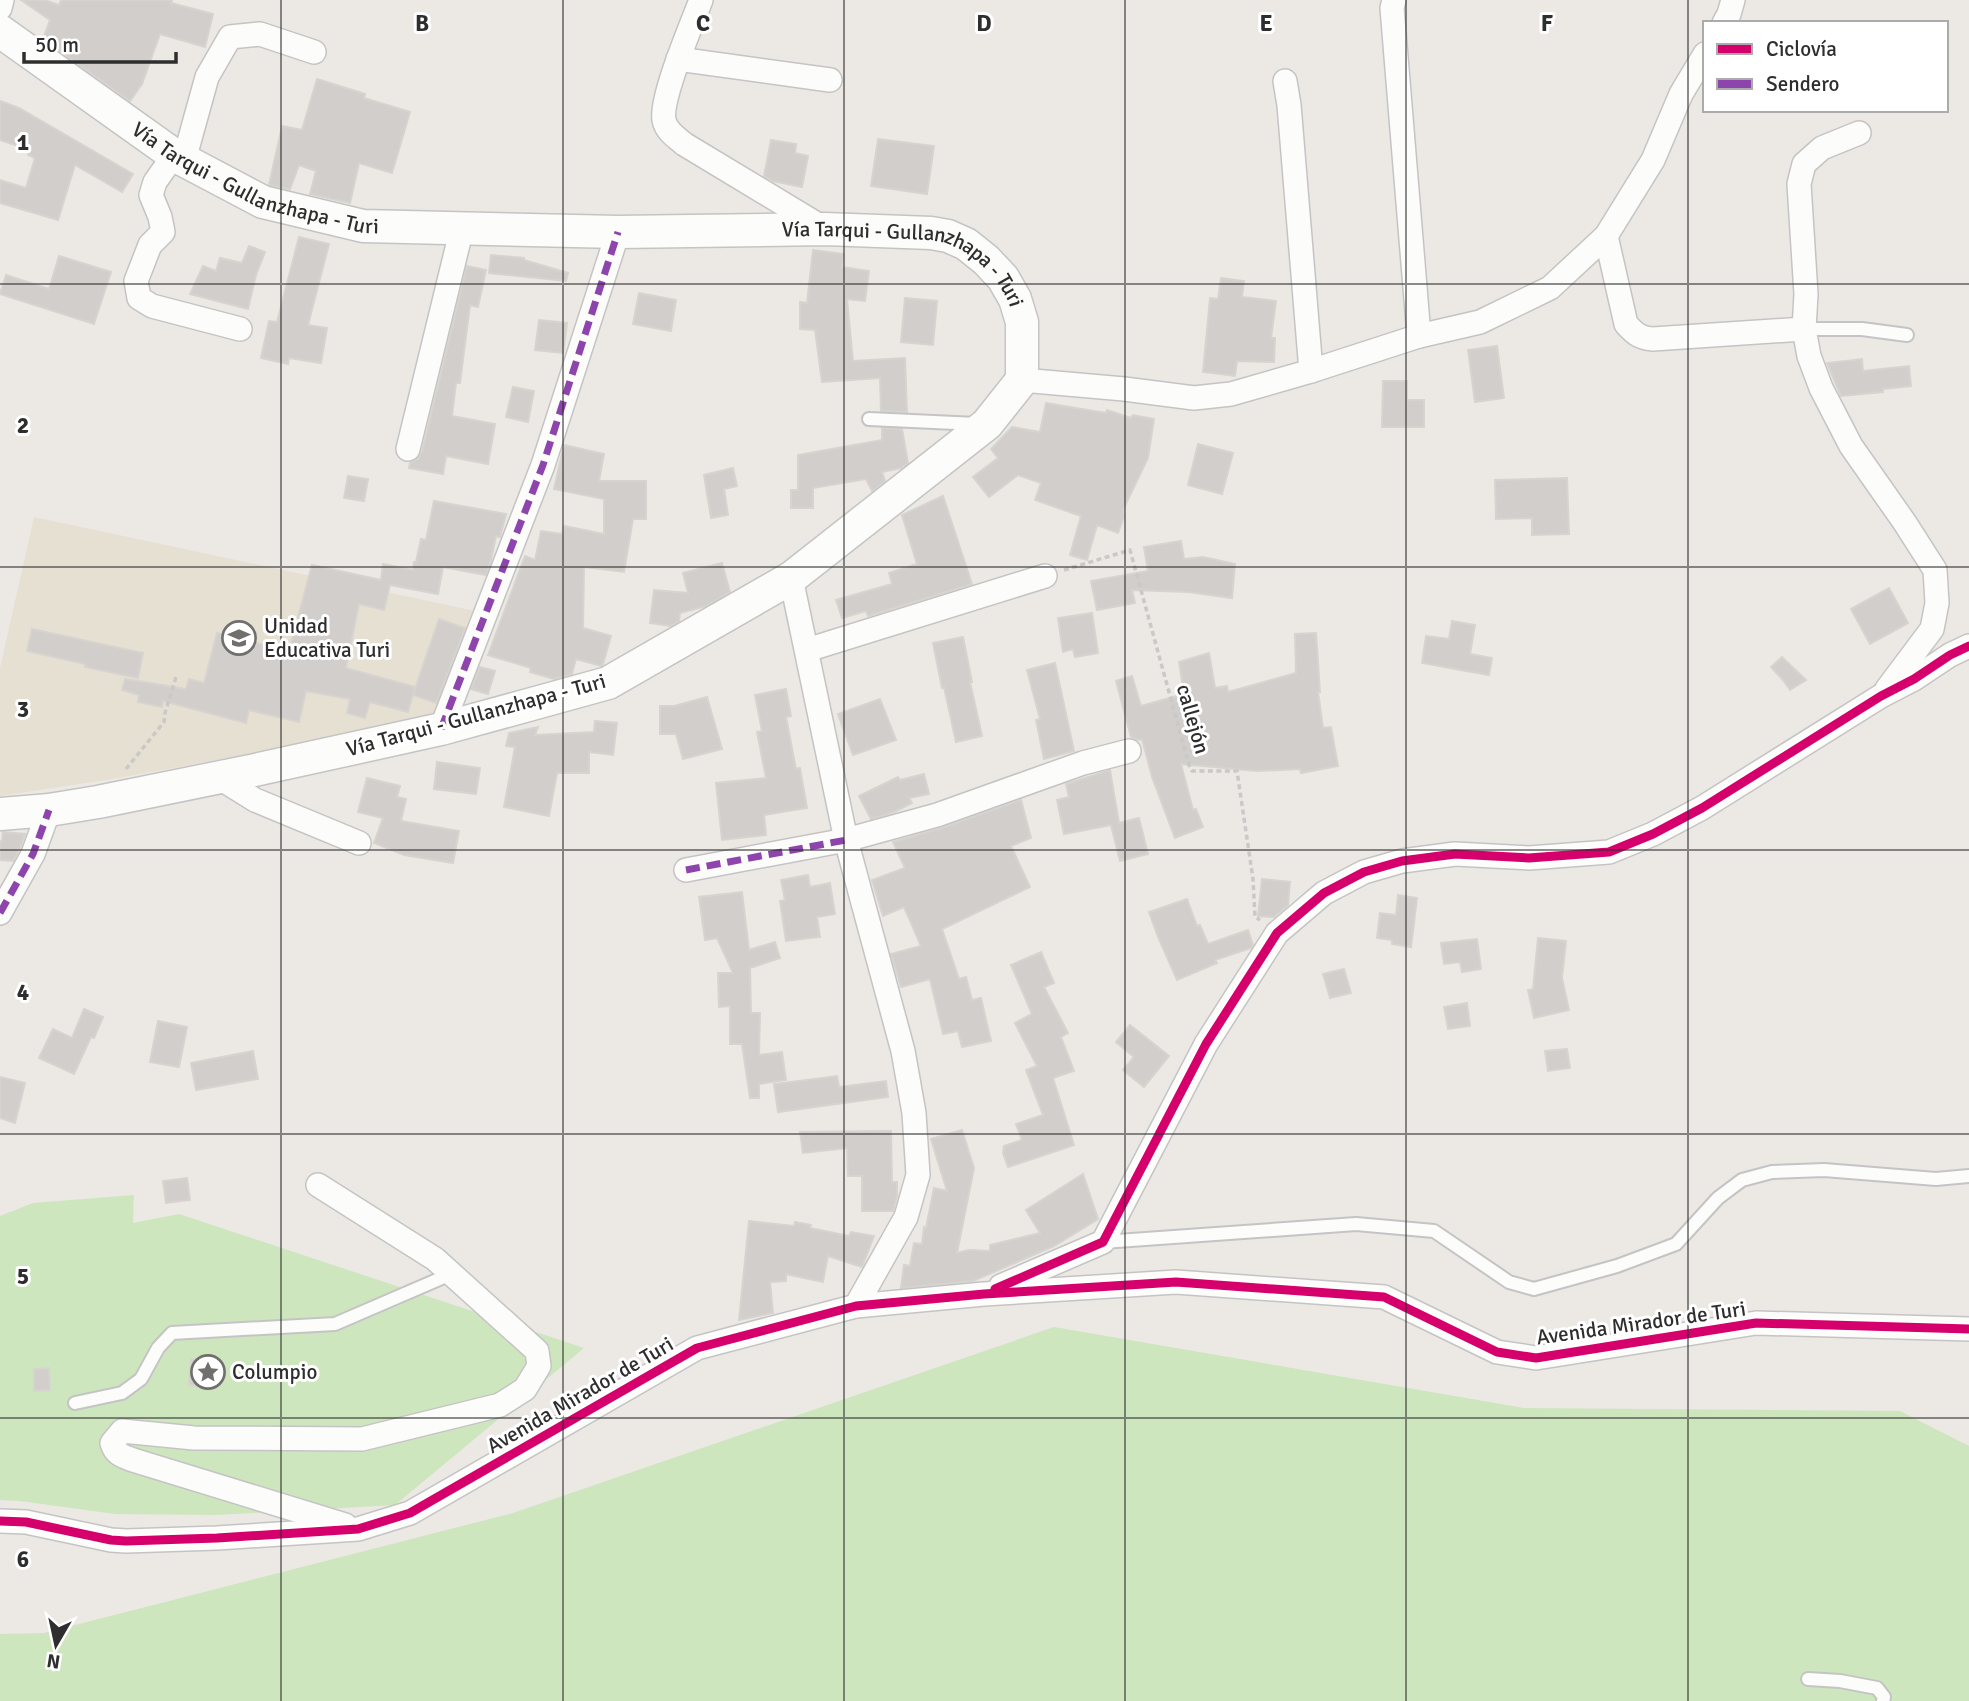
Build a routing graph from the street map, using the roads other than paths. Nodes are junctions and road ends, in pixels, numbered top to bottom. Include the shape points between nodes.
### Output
1 (2, 0) edge
2 (701, 0) edge
3 (1394, 0) edge
4 (1733, 0) edge
5 (0, 8) edge
6 (1725, 21) edge
7 (0, 31) edge
8 (314, 51) dead end
9 (1703, 57) edge
10 (678, 59) junction
11 (830, 80) dead end
12 (1285, 80) dead end
13 (1859, 133) dead end
14 (179, 158) junction
15 (462, 228) junction
16 (825, 229) junction
17 (618, 232) junction
18 (1606, 236) junction
19 (240, 329) dead end
20 (1804, 329) junction
21 (1419, 335) junction
22 (1907, 335) dead end
23 (1311, 371) junction
24 (1022, 380) junction
25 (869, 419) dead end
26 (987, 424) junction
27 (408, 449) dead end
28 (1045, 576) road end
29 (791, 578) junction
30 (1969, 646) edge
31 (807, 650) junction
32 (1881, 696) junction
33 (441, 729) junction
34 (1129, 751) dead end
35 (218, 778) junction
36 (49, 810) junction
37 (0, 814) edge
38 (846, 840) junction
39 (359, 843) dead end
40 (686, 870) dead end
41 (0, 913) edge
42 (1969, 1176) edge
43 (318, 1185) dead end
44 (1104, 1242) junction
45 (451, 1274) junction
46 (984, 1294) junction
47 (856, 1306) junction
48 (1969, 1329) edge
49 (75, 1403) dead end
50 (0, 1521) edge
51 (358, 1529) junction
52 (1808, 1679) dead end
53 (1883, 1701) edge

1 - 5 street
2 - 10 street
3 - 21 street
4 - 6 street
7 - 14 main road, Vía Tarqui - Gullanzhapa - Turi
8 - 14 street via 260,34 230,37 207,77
9 - 18 street via 1681,94 1654,160
10 - 11 street
10 - 16 street via 665,102 663,119 668,131
12 - 23 street
13 - 20 street via 1822,148 1804,163 1799,184
14 - 15 main road, Vía Tarqui - Gullanzhapa - Turi via 262,202 363,226
14 - 19 street via 155,182 151,195 163,232 150,245 136,281 139,298 152,306
15 - 17 main road, Vía Tarqui - Gullanzhapa - Turi
15 - 27 street
16 - 17 main road, Vía Tarqui - Gullanzhapa - Turi
16 - 24 main road, Vía Tarqui - Gullanzhapa - Turi via 930,233 966,244 1003,278 1016,299 1022,322
17 - 33 street via 543,465
18 - 20 street via 1626,324 1635,335 1653,339
18 - 21 street via 1550,288 1480,321
20 - 22 lane via 1862,328
20 - 32 street via 1817,377 1851,446 1935,570 1937,603 1932,629
21 - 23 street
23 - 24 street via 1231,394 1194,398
24 - 26 main road, Vía Tarqui - Gullanzhapa - Turi
25 - 26 lane
26 - 29 main road, Vía Tarqui - Gullanzhapa - Turi
28 - 31 street
29 - 31 street
29 - 33 main road, Vía Tarqui - Gullanzhapa - Turi via 608,683
30 - 32 street
31 - 38 street
32 - 44 street via 1702,808 1609,852 1529,858 1455,854 1402,861 1364,872 1324,894 1278,933 1206,1044
33 - 35 main road, Vía Tarqui - Gullanzhapa - Turi
34 - 38 street
35 - 36 main road, Vía Tarqui - Gullanzhapa - Turi
35 - 39 street via 255,800
36 - 37 main road, Vía Tarqui - Gullanzhapa - Turi
36 - 41 street via 33,854
38 - 40 street
38 - 47 street via 903,1051 918,1175 906,1217
42 - 44 lane via 1936,1179 1824,1170 1772,1172 1742,1180 1718,1198 1676,1244 1534,1289 1508,1282 1434,1231 1356,1224
43 - 45 street via 435,1259
44 - 46 street
45 - 49 lane via 335,1324 172,1333 141,1379 122,1392
45 - 51 street via 537,1351 539,1366 524,1389 500,1405 362,1439 194,1438 122,1431 111,1443 114,1451 133,1460
46 - 47 street, Avenida Mirador de Turi
46 - 48 street, Avenida Mirador de Turi via 1176,1282 1384,1297 1497,1352 1536,1358 1756,1323
47 - 51 street, Avenida Mirador de Turi via 697,1348 410,1513
50 - 51 street, Avenida Mirador de Turi via 126,1541
52 - 53 lane via 1877,1688

